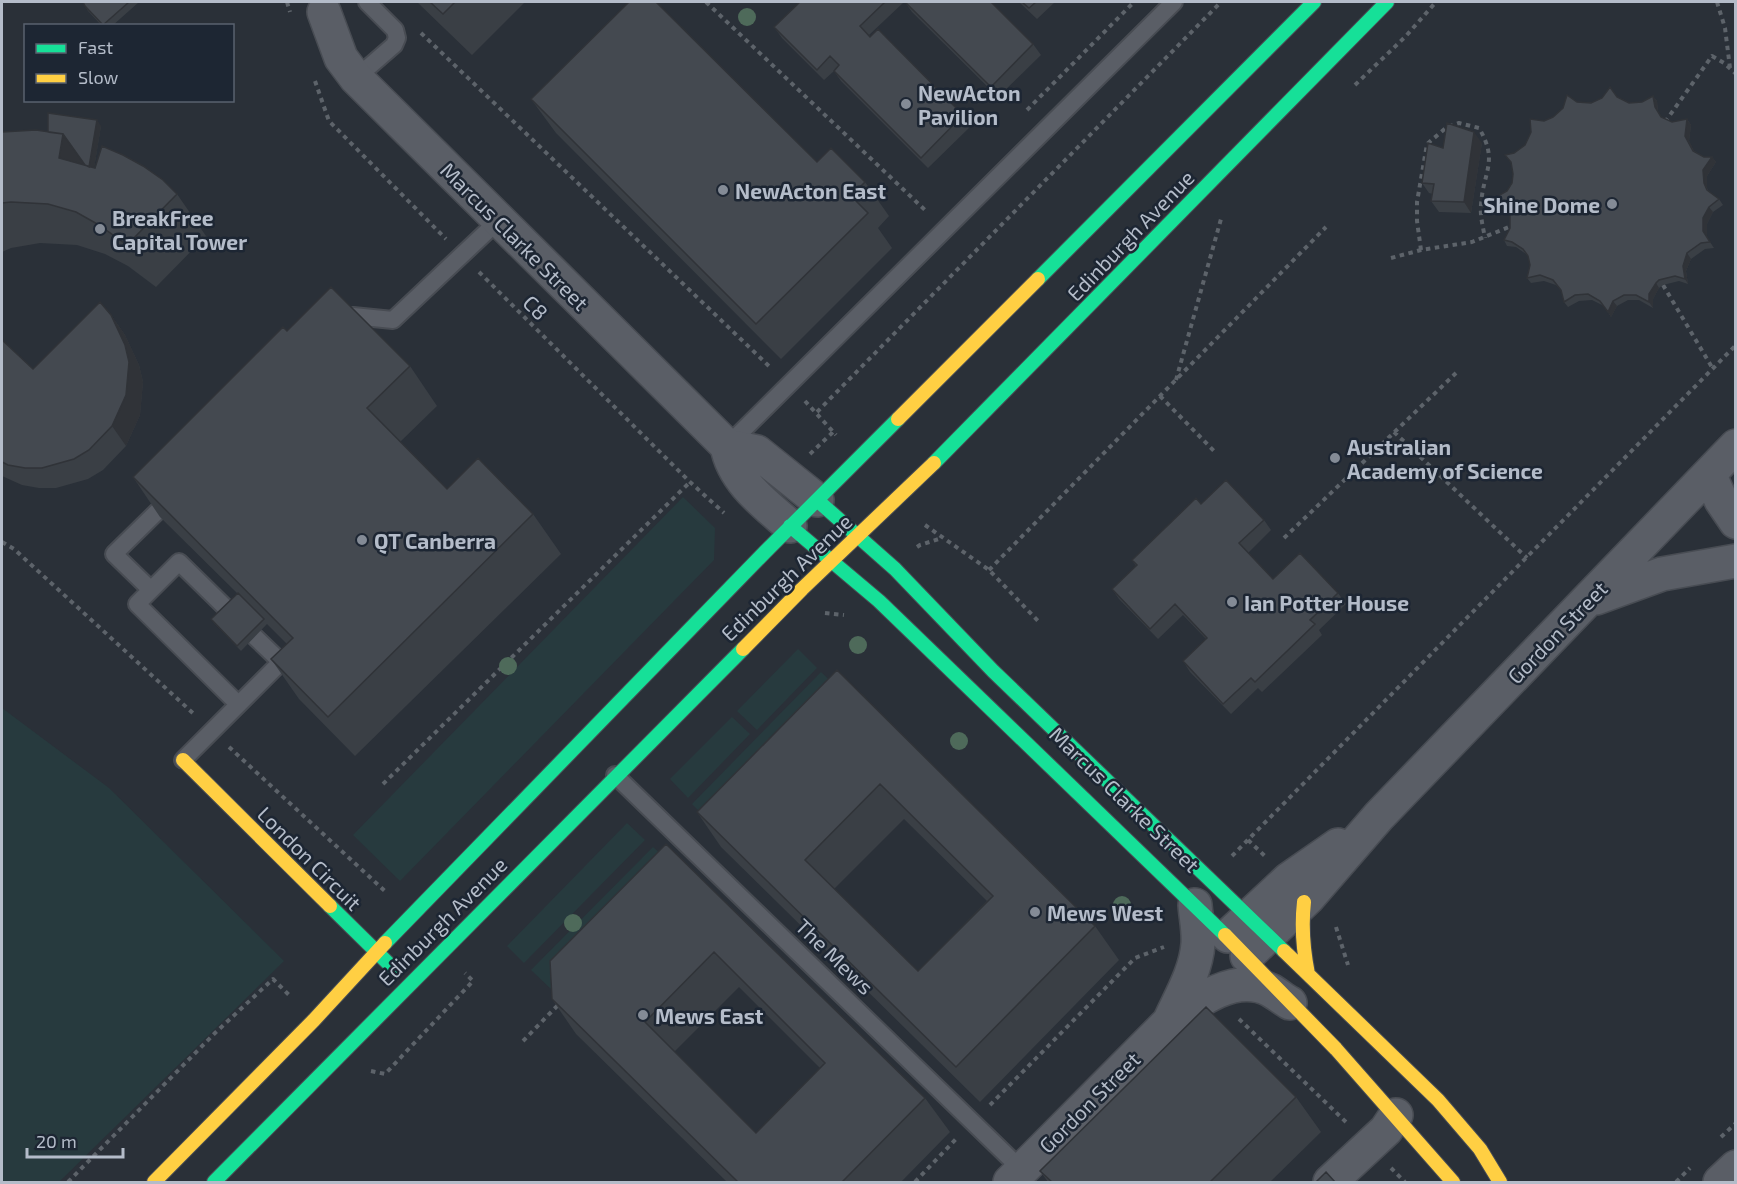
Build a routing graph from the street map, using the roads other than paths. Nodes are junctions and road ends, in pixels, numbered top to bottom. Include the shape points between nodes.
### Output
1 (367, 2) edge
2 (1174, 2) edge
3 (1314, 2) edge
4 (1388, 2) edge
5 (326, 5) edge
6 (356, 78) junction
7 (499, 220) junction
8 (329, 340) edge
9 (728, 446) junction
10 (1736, 446) edge
11 (1710, 474) junction
12 (180, 488) edge
13 (817, 500) junction
14 (1736, 522) edge
15 (790, 526) junction
16 (859, 535) junction
17 (832, 561) junction
18 (1736, 561) edge
19 (151, 590) junction
20 (1586, 602) junction
21 (229, 611) edge
22 (255, 637) edge
23 (238, 704) junction
24 (183, 760) joint
25 (615, 775) junction
26 (1379, 816) junction
27 (1202, 893) junction
28 (1304, 902) junction
29 (1248, 937) junction
30 (376, 954) junction
31 (1308, 974) junction
32 (410, 984) junction
33 (1202, 984) junction
34 (1290, 1003) junction
35 (1355, 1020) junction
36 (1359, 1040) dead end
37 (1398, 1109) junction
38 (1736, 1167) edge
39 (1016, 1176) edge
40 (154, 1182) edge
41 (214, 1182) edge
42 (1330, 1182) edge
43 (1454, 1182) edge
44 (1500, 1182) edge
45 (1720, 1182) edge

1 - 6 lane via 395,30 397,38
2 - 9 lane
3 - 13 main road, Edinburgh Avenue
4 - 16 main road, Edinburgh Avenue
5 - 6 street, Marcus Clarke Street via 341,57
6 - 7 street, Marcus Clarke Street
7 - 8 lane via 393,320 353,316
7 - 9 street, Marcus Clarke Street
9 - 13 street, Marcus Clarke Street via 757,452
9 - 15 street, Marcus Clarke Street via 735,471
10 - 11 street, Gordon Street
11 - 14 street
11 - 20 street, Gordon Street
12 - 19 lane via 114,554
13 - 15 main road, Edinburgh Avenue
13 - 16 main road, Marcus Clarke Street
15 - 17 main road, Marcus Clarke Street
15 - 30 main road, Edinburgh Avenue
16 - 17 main road, Edinburgh Avenue
16 - 27 main road, Marcus Clarke Street
17 - 25 main road, Edinburgh Avenue
17 - 27 main road, Marcus Clarke Street
18 - 20 street via 1662,574
19 - 21 lane via 179,562
19 - 23 lane via 137,604
20 - 26 street, Gordon Street
22 - 23 lane via 280,662
23 - 24 lane
24 - 30 main road, London Circuit
25 - 32 main road, Edinburgh Avenue
25 - 39 lane, The Mews via 973,1122
26 - 28 street, Gordon Street
26 - 29 street, Gordon Street via 1289,879
27 - 29 main road, Marcus Clarke Street
27 - 29 main road, Marcus Clarke Street
27 - 33 street via 1198,943
28 - 29 street, Gordon Street
28 - 31 main road via 1302,945
29 - 31 main road, Marcus Clarke Street
29 - 34 main road, Marcus Clarke Street
30 - 32 main road, London Circuit
30 - 40 main road, Edinburgh Avenue via 347,993
31 - 35 main road, Marcus Clarke Street
32 - 41 main road, Edinburgh Avenue via 370,1016
33 - 34 street, Gordon Street via 1269,989
33 - 39 street, Gordon Street
34 - 37 main road, Marcus Clarke Street
35 - 36 main road
35 - 44 main road, Marcus Clarke Street via 1438,1100 1480,1149
37 - 42 street via 1386,1130
37 - 43 main road, Marcus Clarke Street
38 - 45 street

